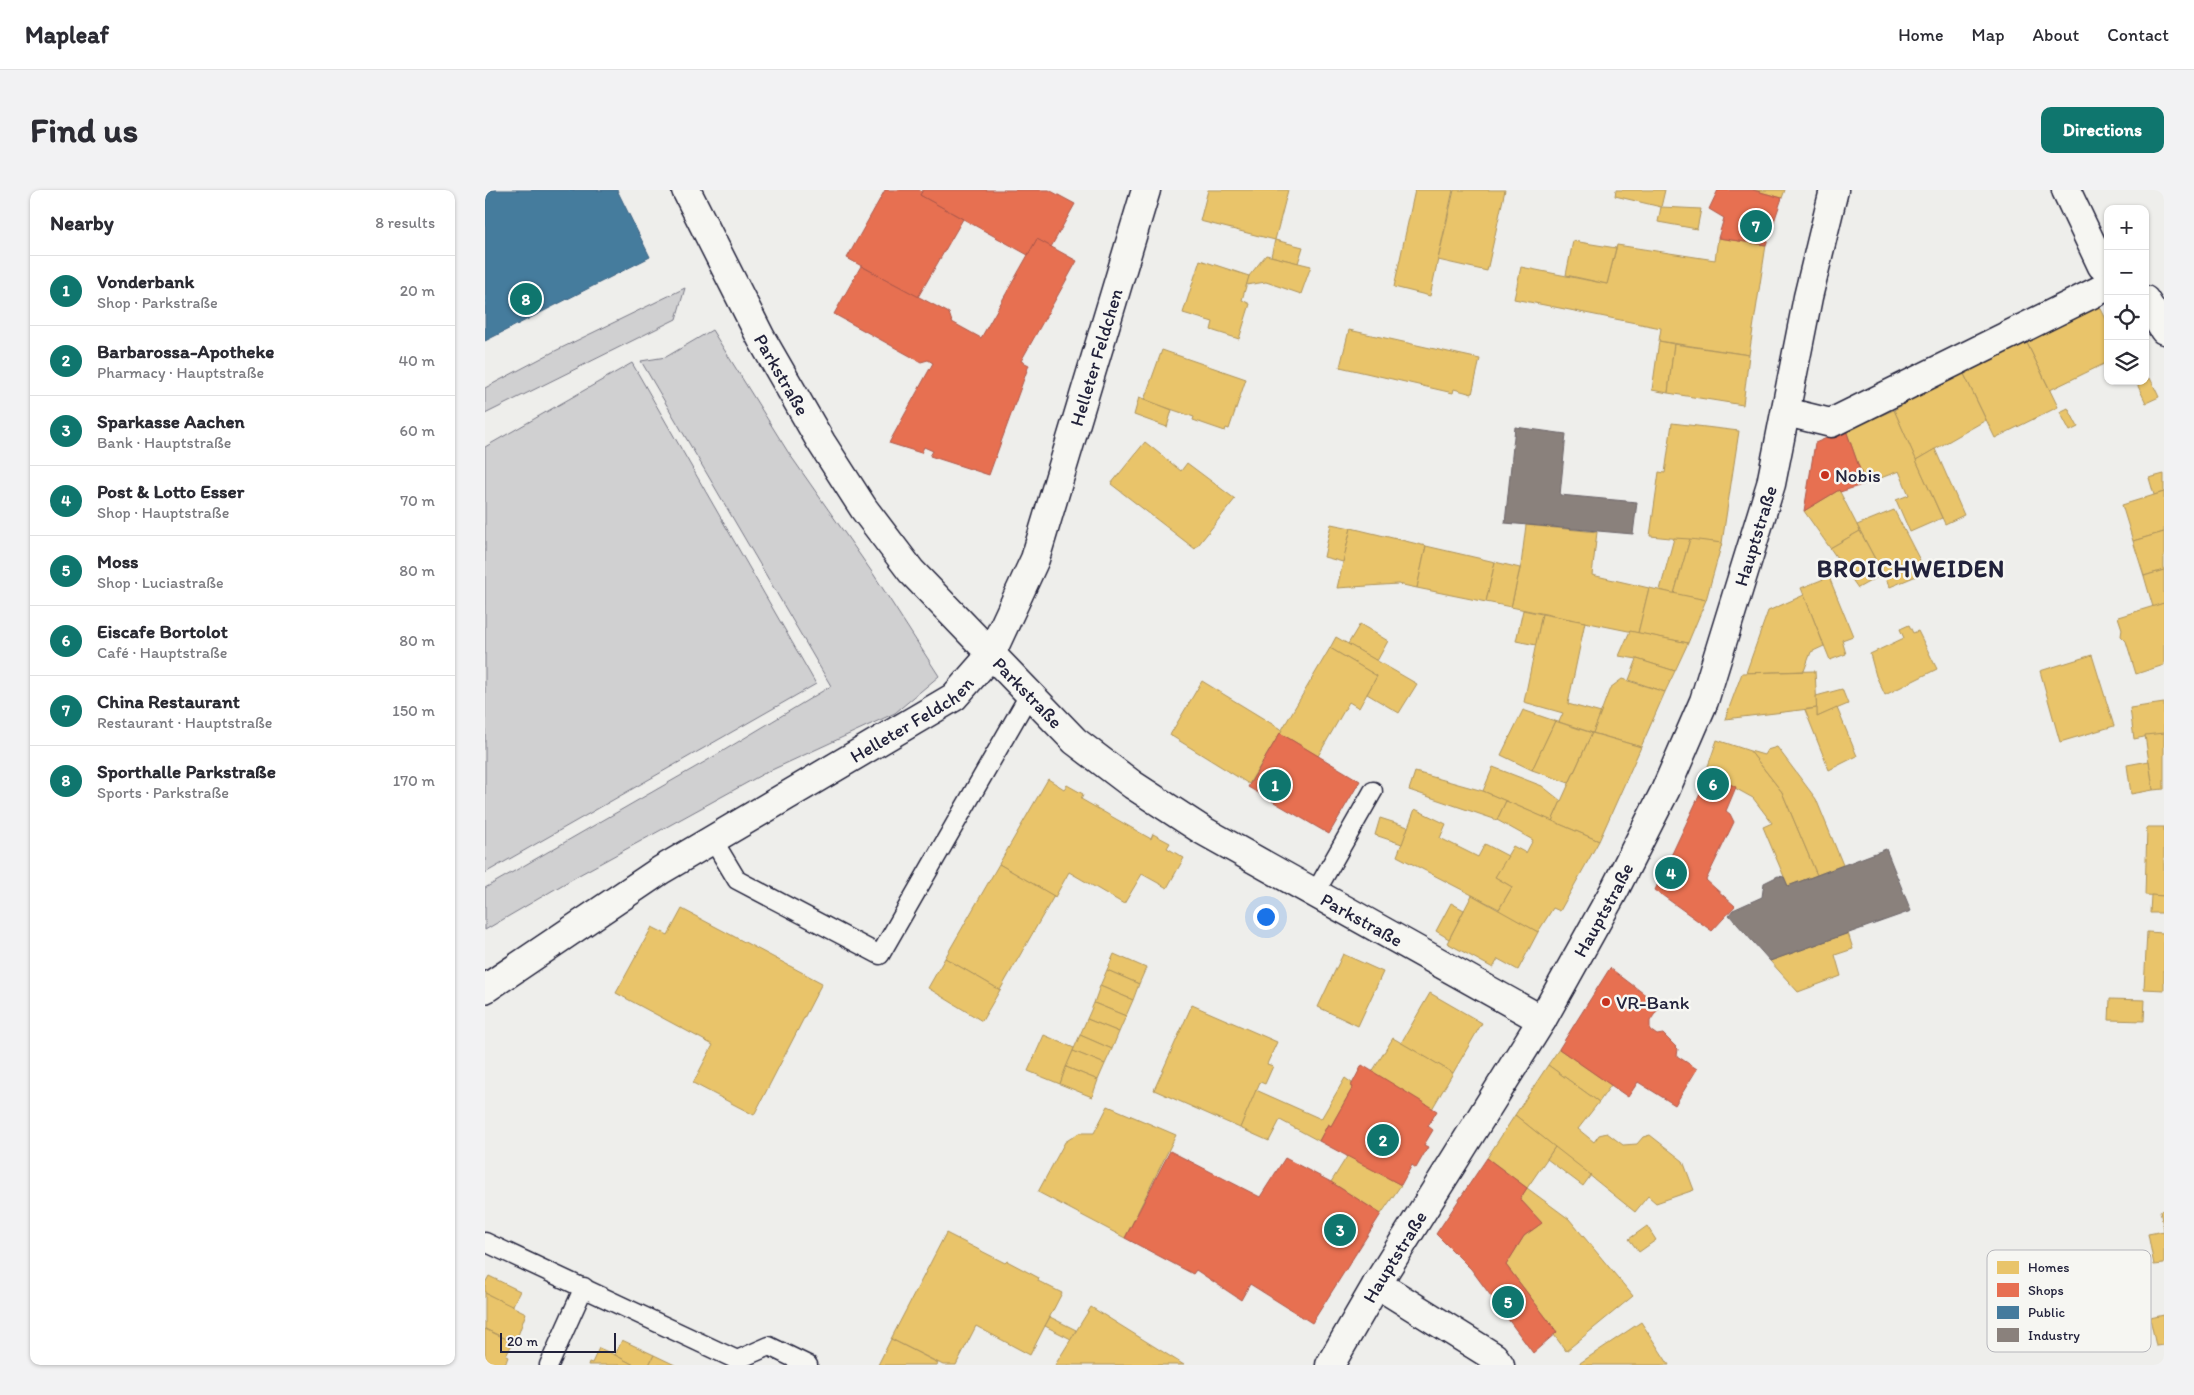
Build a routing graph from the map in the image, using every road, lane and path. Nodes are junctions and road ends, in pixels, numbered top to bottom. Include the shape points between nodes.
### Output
1 (686, 190) edge
2 (1146, 190) edge
3 (1834, 190) edge
4 (2066, 190) edge
5 (2104, 267) edge
6 (2104, 288) edge
7 (2149, 306) edge
8 (2164, 330) edge
9 (1785, 412) junction
10 (990, 656) junction
11 (1029, 695) junction
12 (1373, 791) dead end
13 (713, 840) junction
14 (1315, 893) junction
15 (485, 989) edge
16 (1543, 1020) junction
17 (485, 1242) edge
18 (1377, 1284) junction
19 (585, 1287) junction
20 (736, 1362) edge
21 (549, 1365) edge
22 (808, 1365) edge
23 (1330, 1365) edge
24 (1500, 1365) edge

1 - 10 street, Parkstraße via 761,338 864,509 911,571
2 - 10 street, Helleter Feldchen via 1035,559
3 - 9 street, Hauptstraße
4 - 5 street
6 - 9 street via 1831,423
7 - 8 street
9 - 16 street, Hauptstraße via 1771,484 1704,701 1665,791
10 - 11 street, Parkstraße
10 - 13 street, Helleter Feldchen via 954,697
11 - 13 lane via 880,955 737,880
11 - 14 street, Parkstraße via 1075,741 1133,785 1202,830
12 - 14 lane
13 - 15 street, Helleter Feldchen via 653,875
14 - 16 street, Parkstraße
16 - 18 street, Hauptstraße
17 - 19 lane
18 - 23 street, Hauptstraße
18 - 24 street via 1494,1357
19 - 20 lane
19 - 21 lane
20 - 22 lane via 769,1346

